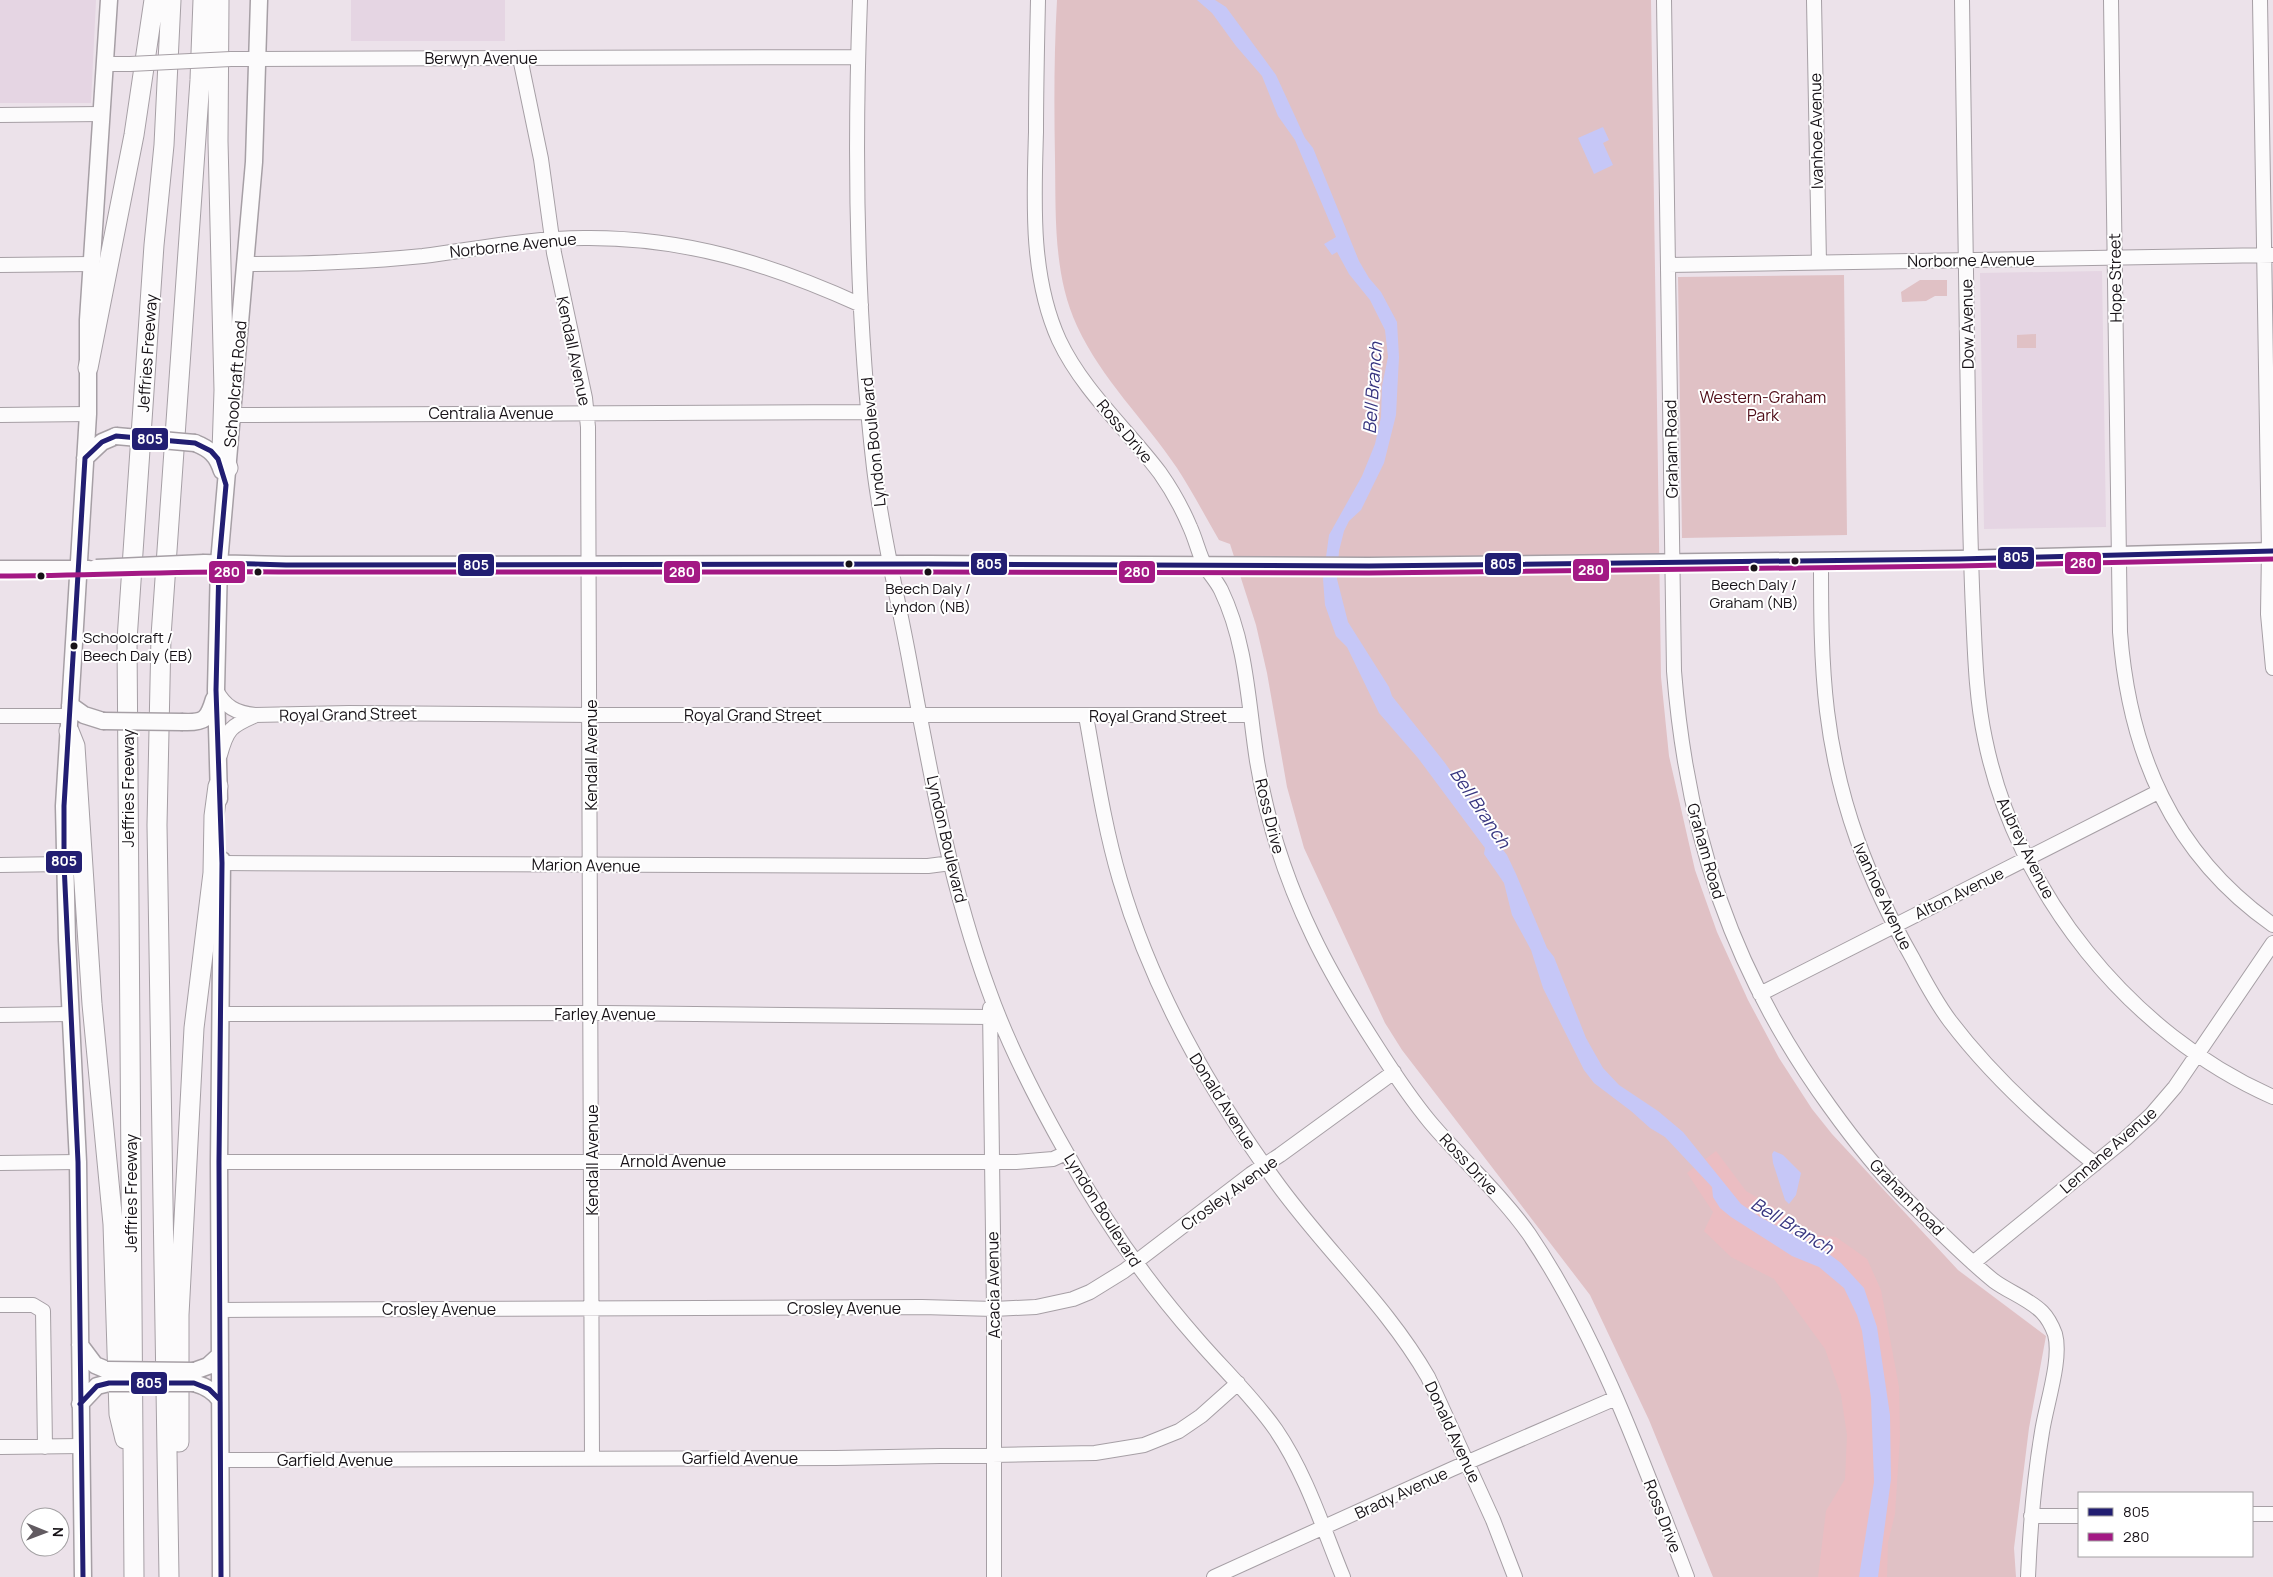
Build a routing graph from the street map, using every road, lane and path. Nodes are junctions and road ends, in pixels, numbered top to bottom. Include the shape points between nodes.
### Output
1 (109, 0) edge
2 (154, 0) edge
3 (171, 0) edge
4 (203, 0) edge
5 (219, 0) edge
6 (260, 0) edge
7 (860, 0) edge
8 (1038, 0) edge
9 (1664, 0) edge
10 (1814, 0) edge
11 (1962, 0) edge
12 (2111, 0) edge
13 (2260, 0) edge
14 (858, 57) junction
15 (259, 58) junction
16 (520, 58) junction
17 (105, 64) junction
18 (102, 114) junction
19 (0, 115) edge
20 (552, 239) junction
21 (2268, 255) edge
22 (2114, 257) junction
23 (1966, 260) junction
24 (1819, 263) junction
25 (92, 264) junction
26 (246, 264) junction
27 (0, 265) edge
28 (1668, 265) junction
29 (861, 305) junction
30 (88, 368) junction
31 (868, 412) junction
32 (88, 414) junction
33 (587, 414) junction
34 (0, 415) edge
35 (233, 415) junction
36 (85, 458) junction
37 (227, 477) junction
38 (2271, 551) edge
39 (2119, 555) junction
40 (1971, 558) junction
41 (1821, 560) junction
42 (1672, 562) junction
43 (212, 563) junction
44 (590, 564) junction
45 (891, 564) junction
46 (1206, 567) junction
47 (0, 569) edge
48 (79, 569) junction
49 (2273, 668) edge
50 (216, 690) junction
51 (255, 715) junction
52 (920, 715) junction
53 (1251, 715) junction
54 (0, 716) edge
55 (591, 716) junction
56 (1086, 716) junction
57 (69, 718) junction
58 (219, 760) junction
59 (218, 786) junction
60 (2158, 792) junction
61 (2028, 858) junction
62 (222, 863) junction
63 (64, 864) junction
64 (951, 864) junction
65 (0, 865) edge
66 (591, 865) junction
67 (2273, 925) edge
68 (1894, 926) junction
69 (2273, 943) edge
70 (990, 994) junction
71 (1760, 994) junction
72 (71, 1014) junction
73 (220, 1014) junction
74 (592, 1014) junction
75 (0, 1015) edge
76 (990, 1017) junction
77 (2198, 1054) junction
78 (1394, 1072) junction
79 (2273, 1097) edge
80 (1066, 1153) junction
81 (591, 1161) junction
82 (78, 1162) junction
83 (219, 1162) junction
84 (991, 1162) junction
85 (0, 1163) edge
86 (2095, 1164) junction
87 (1264, 1166) junction
88 (1135, 1262) junction
89 (1973, 1262) junction
90 (0, 1305) edge
91 (592, 1309) junction
92 (994, 1309) junction
93 (220, 1310) junction
94 (80, 1345) junction
95 (220, 1355) junction
96 (108, 1377) junction
97 (194, 1377) junction
98 (1238, 1382) junction
99 (1616, 1398) junction
100 (220, 1400) junction
101 (80, 1404) junction
102 (81, 1446) junction
103 (0, 1447) edge
104 (45, 1447) junction
105 (993, 1456) junction
106 (592, 1458) junction
107 (220, 1460) junction
108 (1468, 1463) junction
109 (133, 1476) junction
110 (2253, 1514) edge
111 (2273, 1514) edge
112 (2032, 1516) junction
113 (2078, 1516) edge
114 (1323, 1528) junction
115 (83, 1577) edge
116 (134, 1577) edge
117 (169, 1577) edge
118 (174, 1577) edge
119 (221, 1577) edge
120 (994, 1577) edge
121 (1214, 1577) edge
122 (1343, 1577) edge
123 (1515, 1577) edge
124 (1687, 1577) edge
125 (2028, 1577) edge

1 - 17 main road
2 - 30 highway via 134,135
3 - 109 highway, Jeffries Freeway via 164,145 154,245 127,640
4 - 117 highway, Jeffries Freeway via 161,636 157,825
5 - 37 highway via 222,452
6 - 15 main road, Schoolcraft Road
7 - 14 street, Lyndon Boulevard
8 - 46 street, Ross Drive via 1036,231 1040,270 1052,320 1076,369 1172,492
9 - 28 street, Graham Road
10 - 24 street, Ivanhoe Avenue
11 - 23 street, Dow Avenue
12 - 22 street, Hope Street
13 - 21 street
14 - 16 street, Berwyn Avenue
14 - 29 street, Lyndon Boulevard via 856,186
15 - 16 street, Berwyn Avenue
15 - 17 street, Berwyn Avenue, bridge
15 - 26 main road, Schoolcraft Road
16 - 20 street, Kendall Avenue via 541,159
17 - 18 main road
18 - 19 street
18 - 25 main road
20 - 26 street, Norborne Avenue via 376,261
20 - 29 street, Norborne Avenue via 632,240 709,251 788,274
20 - 33 street, Kendall Avenue
21 - 22 street, Norborne Avenue
21 - 38 street
22 - 23 street, Norborne Avenue
22 - 39 street, Hope Street
23 - 24 street, Norborne Avenue
23 - 40 street, Dow Avenue
24 - 28 street, Norborne Avenue
25 - 27 street
25 - 30 main road
26 - 35 main road, Schoolcraft Road
28 - 42 street, Graham Road
29 - 31 street, Lyndon Boulevard
30 - 32 main road
31 - 33 street, Centralia Avenue
31 - 45 street, Lyndon Boulevard via 877,492
32 - 34 street
32 - 36 main road
33 - 35 street, Centralia Avenue
33 - 44 street, Kendall Avenue
35 - 37 main road, Schoolcraft Road
36 - 37 main road, bridge via 102,442 116,436 195,443 211,451
36 - 48 main road
37 - 43 main road, Schoolcraft Road
38 - 39 main road
38 - 49 street via 2268,614
39 - 40 main road
39 - 60 street, Hope Street via 2120,632 2126,694 2141,748
40 - 41 main road
40 - 61 street, Aubrey Avenue via 1976,671 1984,735 2000,796
41 - 42 main road
41 - 68 street, Ivanhoe Avenue via 1822,653 1839,778 1858,845
42 - 46 main road
42 - 71 street, Graham Road via 1674,671 1690,796 1716,891
43 - 44 main road
43 - 48 main road, bridge
43 - 50 main road, Schoolcraft Road
44 - 45 main road
44 - 55 street, Kendall Avenue
45 - 46 main road
45 - 52 street, Lyndon Boulevard
46 - 53 street, Ross Drive via 1220,587 1235,628 1245,662
47 - 48 main road
48 - 57 main road
50 - 51 street, Royal Grand Street via 232,709
50 - 57 main road, bridge via 209,715 204,720 103,721 84,715
50 - 58 main road, Schoolcraft Road
51 - 55 street, Royal Grand Street
51 - 58 street, Royal Grand Street via 234,724
52 - 55 street, Royal Grand Street
52 - 56 street, Royal Grand Street
52 - 64 street, Lyndon Boulevard
53 - 56 street, Royal Grand Street
53 - 78 street, Ross Drive via 1269,818 1287,875 1333,976
54 - 57 street
55 - 66 street, Kendall Avenue
56 - 87 street, Donald Avenue via 1119,879 1140,938 1184,1037 1226,1110
57 - 63 main road
57 - 109 highway via 75,746 92,1004 110,1178 119,1414
58 - 59 main road, Schoolcraft Road
59 - 62 main road, Schoolcraft Road
59 - 118 highway via 213,873 194,1028 181,1259 178,1359 180,1502
60 - 61 street, Alton Avenue
60 - 67 street, Hope Street via 2181,830 2211,868
61 - 68 street, Alton Avenue
61 - 77 street, Aubrey Avenue via 2060,914 2101,968 2153,1020
62 - 66 street, Marion Avenue
62 - 73 main road, Schoolcraft Road
63 - 65 street
63 - 72 main road
64 - 66 street, Marion Avenue
64 - 70 street, Lyndon Boulevard
66 - 74 street, Kendall Avenue
68 - 71 street, Alton Avenue
68 - 86 street, Ivanhoe Avenue via 1937,1003 1963,1038 2034,1114
69 - 77 street, Lennane Avenue
70 - 76 street, Acacia Avenue
70 - 80 street, Lyndon Boulevard via 1022,1067
71 - 89 street, Graham Road via 1802,1069 1876,1166
72 - 75 street
72 - 82 main road
73 - 74 street, Farley Avenue
73 - 83 main road, Schoolcraft Road
74 - 76 street, Farley Avenue
74 - 81 street, Kendall Avenue
76 - 84 street, Acacia Avenue
77 - 79 street, Aubrey Avenue
77 - 86 street, Lennane Avenue via 2151,1115
78 - 87 street, Crosley Avenue
78 - 99 street, Ross Drive via 1428,1120 1492,1188 1528,1233 1570,1304
80 - 84 street, Arnold Avenue via 1053,1159
80 - 88 street, Lyndon Boulevard
81 - 83 street, Arnold Avenue
81 - 84 street, Arnold Avenue
81 - 91 street, Kendall Avenue
82 - 85 street
82 - 94 main road
83 - 93 main road, Schoolcraft Road
84 - 92 street, Acacia Avenue
86 - 89 street, Lennane Avenue
87 - 88 street, Crosley Avenue
87 - 108 street, Donald Avenue via 1404,1337 1428,1377
88 - 92 street, Crosley Avenue via 1108,1282 1074,1299 1036,1307
88 - 98 street, Lyndon Boulevard via 1199,1342
89 - 112 street, Graham Road via 1996,1282 2038,1308 2056,1337 2056,1357 2041,1434
90 - 104 street via 33,1305 43,1311
91 - 92 street, Crosley Avenue
91 - 93 street, Crosley Avenue
91 - 106 street, Kendall Avenue
92 - 105 street, Acacia Avenue
93 - 95 main road, Schoolcraft Road
94 - 96 main road
94 - 101 main road
95 - 97 main road
95 - 100 main road, Schoolcraft Road
96 - 97 main road, bridge
96 - 101 main road
97 - 100 main road
98 - 105 street, Garfield Avenue via 1189,1426 1144,1445 1095,1453
98 - 114 street, Lyndon Boulevard via 1286,1446
99 - 108 street, Brady Avenue
99 - 124 street, Ross Drive
100 - 107 main road, Schoolcraft Road
101 - 102 main road
102 - 104 street
102 - 115 main road
103 - 104 street
105 - 106 street, Garfield Avenue
105 - 120 street, Acacia Avenue
106 - 107 street, Garfield Avenue
107 - 119 main road, Schoolcraft Road
108 - 114 street, Brady Avenue
108 - 123 street, Donald Avenue
109 - 116 highway, Jeffries Freeway
110 - 111 street
112 - 113 street
112 - 125 street, Graham Road
114 - 121 street, Brady Avenue
114 - 122 street, Lyndon Boulevard

